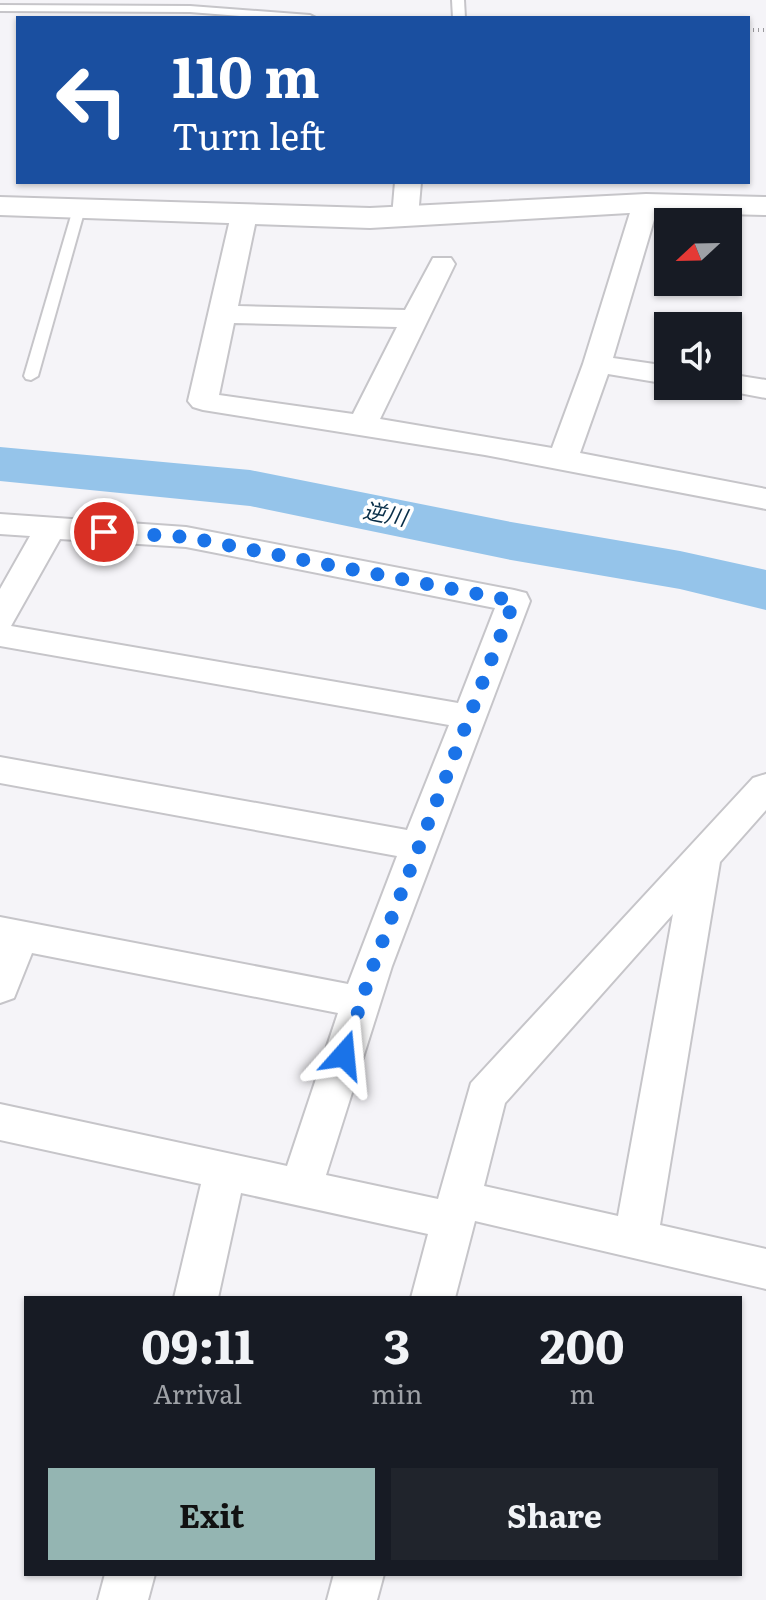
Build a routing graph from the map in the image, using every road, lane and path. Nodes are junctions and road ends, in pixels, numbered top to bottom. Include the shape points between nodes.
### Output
1 (0, 8) edge
2 (283, 16) edge
3 (408, 184) edge
4 (646, 203) junction
5 (0, 206) edge
6 (766, 206) edge
7 (79, 209) junction
8 (244, 215) junction
9 (405, 217) junction
10 (442, 264) dead end
11 (223, 314) junction
12 (414, 319) junction
13 (597, 364) junction
14 (654, 373) edge
15 (31, 376) dead end
16 (742, 385) edge
17 (766, 389) edge
18 (363, 423) junction
19 (563, 458) junction
20 (766, 499) edge
21 (0, 524) edge
22 (50, 528) junction
23 (0, 618) edge
24 (0, 635) edge
25 (470, 717) junction
26 (0, 770) edge
27 (766, 787) edge
28 (420, 846) junction
29 (702, 857) junction
30 (10, 934) edge
31 (0, 987) edge
32 (361, 1002) junction
33 (0, 1122) edge
34 (225, 1172) junction
35 (301, 1188) junction
36 (457, 1210) junction
37 (636, 1239) junction
38 (766, 1269) edge
39 (196, 1296) edge
40 (434, 1296) edge
41 (129, 1576) edge
42 (358, 1576) edge
43 (123, 1600) edge
44 (352, 1600) edge

1 - 2 lane via 190,9
3 - 9 street
4 - 6 street
4 - 9 street
4 - 13 street
5 - 7 street
7 - 8 street
7 - 15 lane
8 - 9 street
8 - 11 street
10 - 12 street
11 - 12 street
11 - 18 street via 203,401
12 - 18 street
13 - 14 street
13 - 19 street
16 - 17 street
18 - 19 street
19 - 20 street
21 - 22 street
22 - 23 street
22 - 25 street via 186,537 514,601
24 - 25 street
25 - 28 street
26 - 28 street
27 - 29 street
28 - 32 street
29 - 36 street via 486,1095
29 - 37 street
30 - 31 street
30 - 32 street
32 - 35 street
33 - 34 street
34 - 35 street
34 - 39 street
35 - 36 street
36 - 37 street
36 - 40 street
37 - 38 street
41 - 43 street
42 - 44 street

